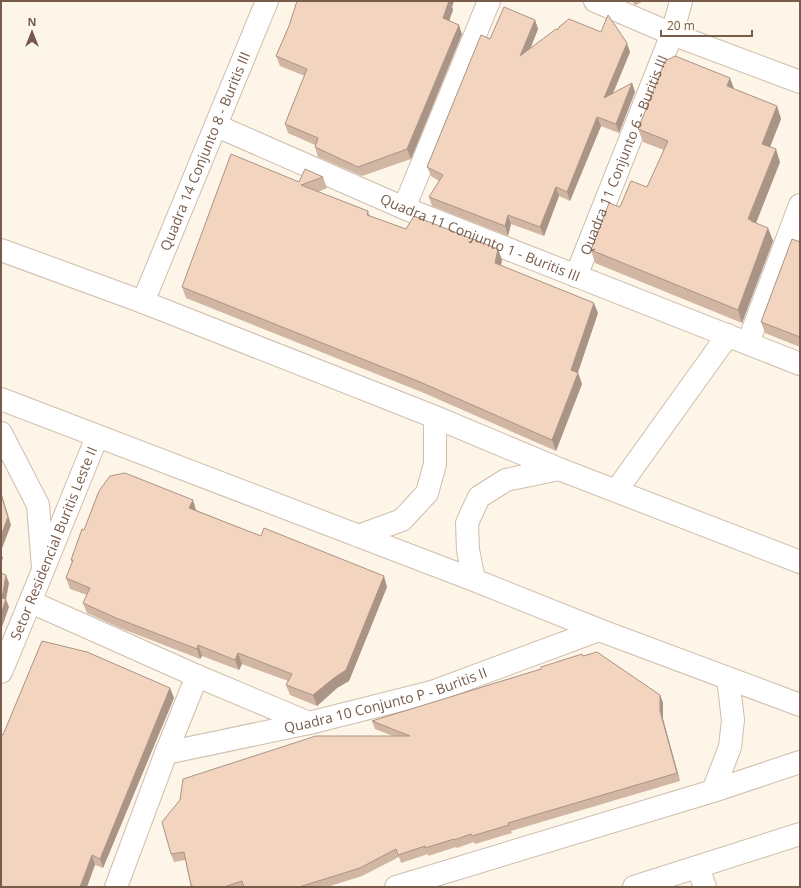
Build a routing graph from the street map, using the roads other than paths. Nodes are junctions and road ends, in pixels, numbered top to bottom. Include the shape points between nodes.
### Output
1 (267, 1) edge
2 (489, 1) edge
3 (595, 1) edge
4 (681, 1) edge
5 (672, 34) junction
6 (800, 82) edge
7 (216, 126) junction
8 (800, 206) edge
9 (404, 208) junction
10 (1, 250) edge
11 (576, 276) junction
12 (143, 302) junction
13 (728, 335) junction
14 (748, 343) junction
15 (800, 364) edge
16 (1, 399) edge
17 (435, 417) junction
18 (1, 433) edge
19 (97, 437) junction
20 (559, 469) junction
21 (616, 491) junction
22 (358, 536) junction
23 (800, 562) edge
24 (43, 568) junction
25 (474, 580) junction
26 (31, 602) junction
27 (599, 630) junction
28 (1, 672) edge
29 (197, 676) junction
30 (728, 678) junction
31 (800, 705) edge
32 (309, 723) junction
33 (166, 753) junction
34 (800, 762) edge
35 (713, 791) junction
36 (800, 834) edge
37 (701, 877) edge
38 (116, 887) edge
39 (396, 887) edge
40 (634, 887) edge

1 - 7 street, Quadra 14 Conjunto 8 - Buritis III
2 - 9 street
3 - 5 street
4 - 5 street, Quadra 11 Conjunto 6 - Buritis III
5 - 6 street
5 - 11 street, Quadra 11 Conjunto 6 - Buritis III
7 - 9 street, Quadra 11 Conjunto 1 - Buritis III
7 - 12 street, Quadra 14 Conjunto 8 - Buritis III
8 - 14 street
9 - 11 street, Quadra 11 Conjunto 1 - Buritis III
10 - 12 street
11 - 13 street, Quadra 11 Conjunto 1 - Buritis III
12 - 17 street
13 - 14 street, Quadra 11 Conjunto 1 - Buritis III
13 - 21 street
14 - 15 street, Quadra 11 Conjunto 1 - Buritis III
16 - 19 street
17 - 20 street
17 - 22 street via 435,464 427,493 402,520
18 - 24 street via 38,505
19 - 22 street
19 - 24 street, Setor Residencial Buritis Leste II
20 - 21 street
20 - 25 street via 506,480 479,497 467,523 468,550
21 - 23 street
22 - 25 street
24 - 26 street, Setor Residencial Buritis Leste II
25 - 27 street
26 - 28 street, Setor Residencial Buritis Leste II
26 - 29 street
27 - 30 street
27 - 32 street, Quadra 10 Conjunto P - Buritis II via 432,692
29 - 32 street
29 - 33 street
30 - 31 street
30 - 35 street via 733,720 730,747
32 - 33 street, Quadra 10 Conjunto P - Buritis II
33 - 38 street
34 - 35 street
35 - 39 street
36 - 37 street
37 - 40 street

